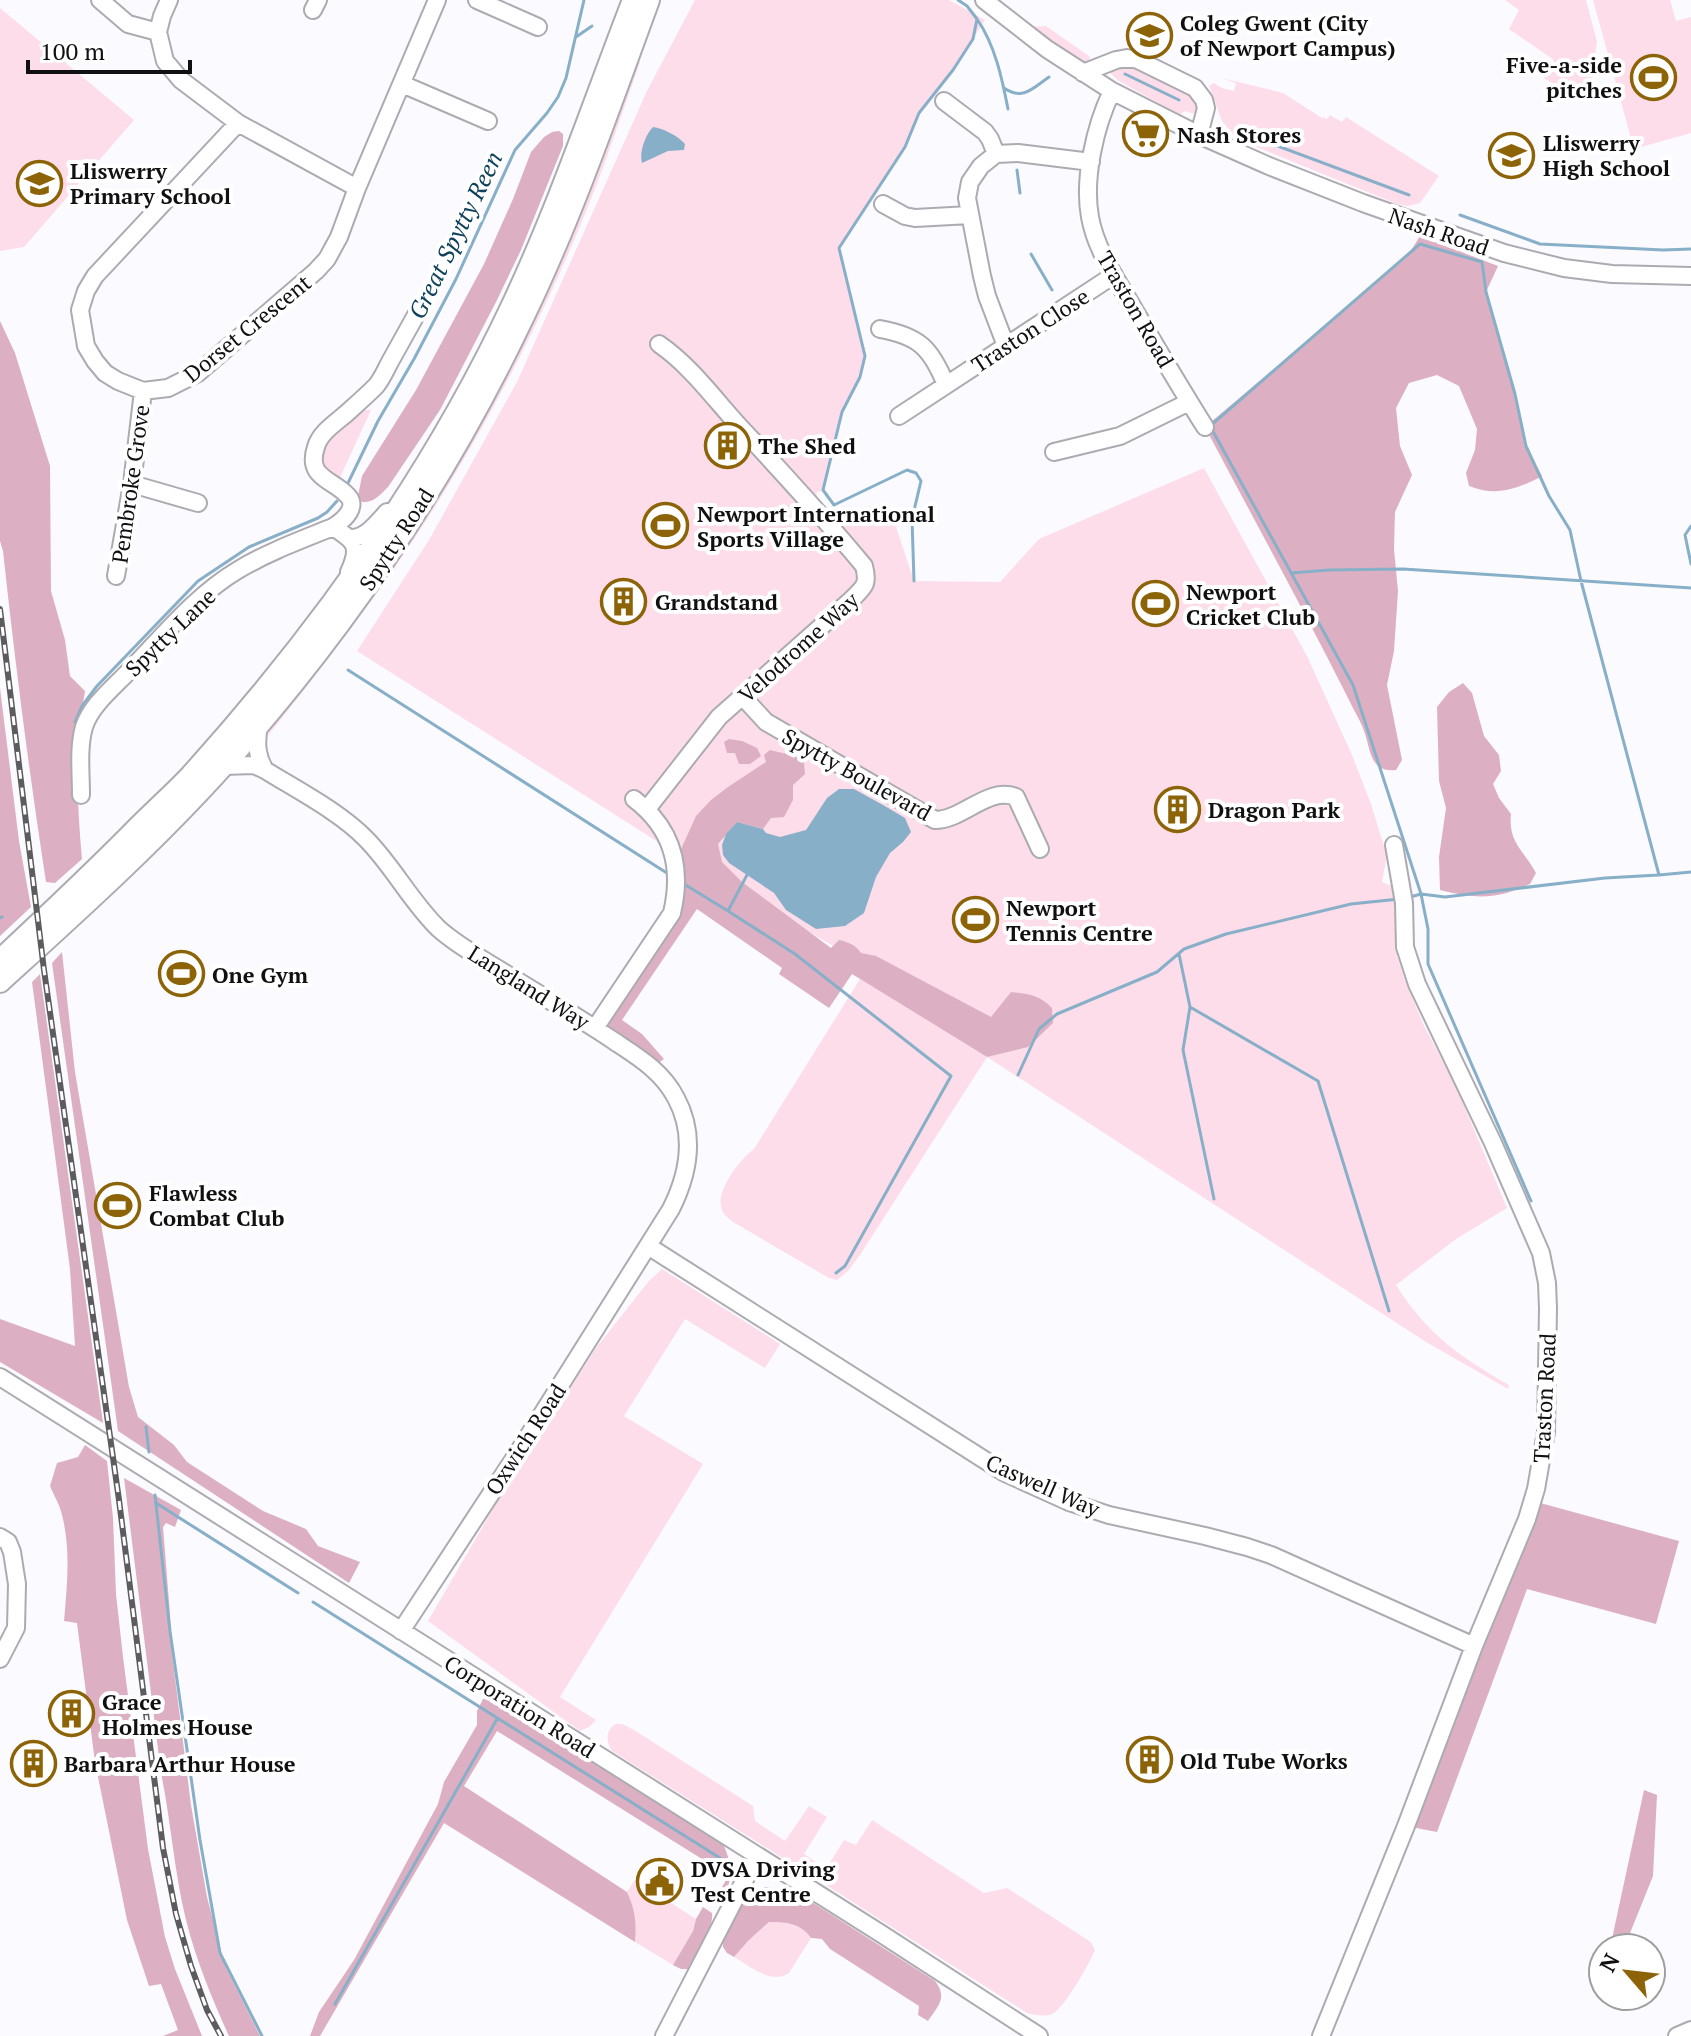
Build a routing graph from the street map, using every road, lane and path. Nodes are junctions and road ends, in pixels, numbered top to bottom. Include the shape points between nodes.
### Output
1 (100, 0) edge
2 (169, 0) edge
3 (437, 0) edge
4 (477, 0) edge
5 (633, 0) edge
6 (649, 0) edge
7 (984, 0) edge
8 (538, 27) dead end
9 (158, 32) junction
10 (1083, 73) junction
11 (402, 84) junction
12 (1112, 91) junction
13 (944, 101) dead end
14 (488, 121) dead end
15 (238, 123) junction
16 (1199, 135) junction
17 (996, 154) junction
18 (1091, 162) junction
19 (357, 188) junction
20 (883, 204) dead end
21 (970, 215) junction
22 (1114, 275) junction
23 (1691, 276) edge
24 (421, 306) dead end
25 (880, 329) dead end
26 (659, 344) dead end
27 (1006, 346) junction
28 (946, 385) junction
29 (143, 391) junction
30 (1189, 402) junction
31 (899, 416) dead end
32 (1205, 427) dead end
33 (1054, 452) dead end
34 (132, 484) junction
35 (413, 485) junction
36 (198, 503) dead end
37 (333, 527) junction
38 (351, 538) junction
39 (116, 576) dead end
40 (311, 630) junction
41 (743, 697) junction
42 (259, 725) junction
43 (223, 766) junction
44 (265, 770) junction
45 (81, 795) dead end
46 (1394, 845) dead end
47 (1040, 849) dead end
48 (0, 960) edge
49 (0, 982) edge
50 (595, 1028) junction
51 (648, 1246) junction
52 (2, 1383) edge
53 (0, 1537) edge
54 (401, 1631) junction
55 (1474, 1646) junction
56 (0, 1659) edge
57 (757, 1856) junction
58 (1691, 2030) edge
59 (664, 2036) edge
60 (1039, 2036) edge
61 (1321, 2036) edge
62 (1677, 2036) edge

1 - 9 street via 128,24
2 - 9 street
3 - 11 street, Dorset Crescent
4 - 8 street
5 - 35 main road, Spytty Road via 513,304
6 - 42 main road, Spytty Road via 557,244 477,410 359,595
7 - 10 street, Nash Road
9 - 15 street via 165,61 181,80
10 - 12 street, Nash Road
10 - 16 street via 1127,58 1195,88 1206,108
11 - 14 street
11 - 19 street, Dorset Crescent
12 - 16 street, Nash Road
12 - 18 street, Traston Road
13 - 17 street via 985,132
15 - 19 street
15 - 29 street via 106,262 86,291 80,310 86,346 105,373
16 - 23 street, Nash Road via 1377,209 1514,256 1612,274
17 - 18 street
17 - 21 street via 970,182
18 - 22 street, Traston Road via 1090,218
19 - 29 street, Dorset Crescent via 339,237 316,271 198,373 168,388
20 - 21 street via 915,218
21 - 27 street via 987,296
22 - 27 street, Traston Close
22 - 30 street, Traston Road
24 - 37 street via 378,384 317,443 318,473 350,497 351,510
25 - 28 street, Traston Close via 902,333 925,346
26 - 41 street, Velodrome Way via 714,397 860,561 867,577 859,593
27 - 28 street, Traston Close
28 - 31 street, Traston Close
29 - 34 street, Pembroke Grove
30 - 32 street, Traston Road
30 - 33 street via 1120,436
34 - 36 street
34 - 39 street, Pembroke Grove
35 - 38 street via 370,530
35 - 40 main road, Spytty Road
37 - 38 street
37 - 45 street, Spytty Lane via 236,571 188,611 102,700 85,726
38 - 40 street via 356,553 350,571
40 - 48 main road, Spytty Road via 189,777
41 - 47 street, Spytty Boulevard via 766,722 935,820 947,820 999,793 1016,797
41 - 50 street, Velodrome Way via 641,804 671,846 676,895 672,913
42 - 43 main road, Spytty Road
42 - 44 street via 259,759
43 - 44 street, Langland Way
43 - 49 main road, Spytty Road
44 - 50 street, Langland Way via 364,836 439,929
46 - 55 street, Traston Road via 1405,947 1417,984 1521,1205 1547,1283 1547,1411 1540,1469 1527,1519
50 - 51 street, Langland Way via 653,1067 685,1118 686,1171
51 - 54 street, Oxwich Road
51 - 55 street, Caswell Way via 1005,1473 1109,1515 1271,1555
52 - 54 street, Corporation Road
53 - 56 street via 12,1552 17,1584 16,1628
54 - 57 street, Corporation Road
55 - 61 street, Traston Road
57 - 59 street
57 - 60 street, Corporation Road
58 - 62 street

